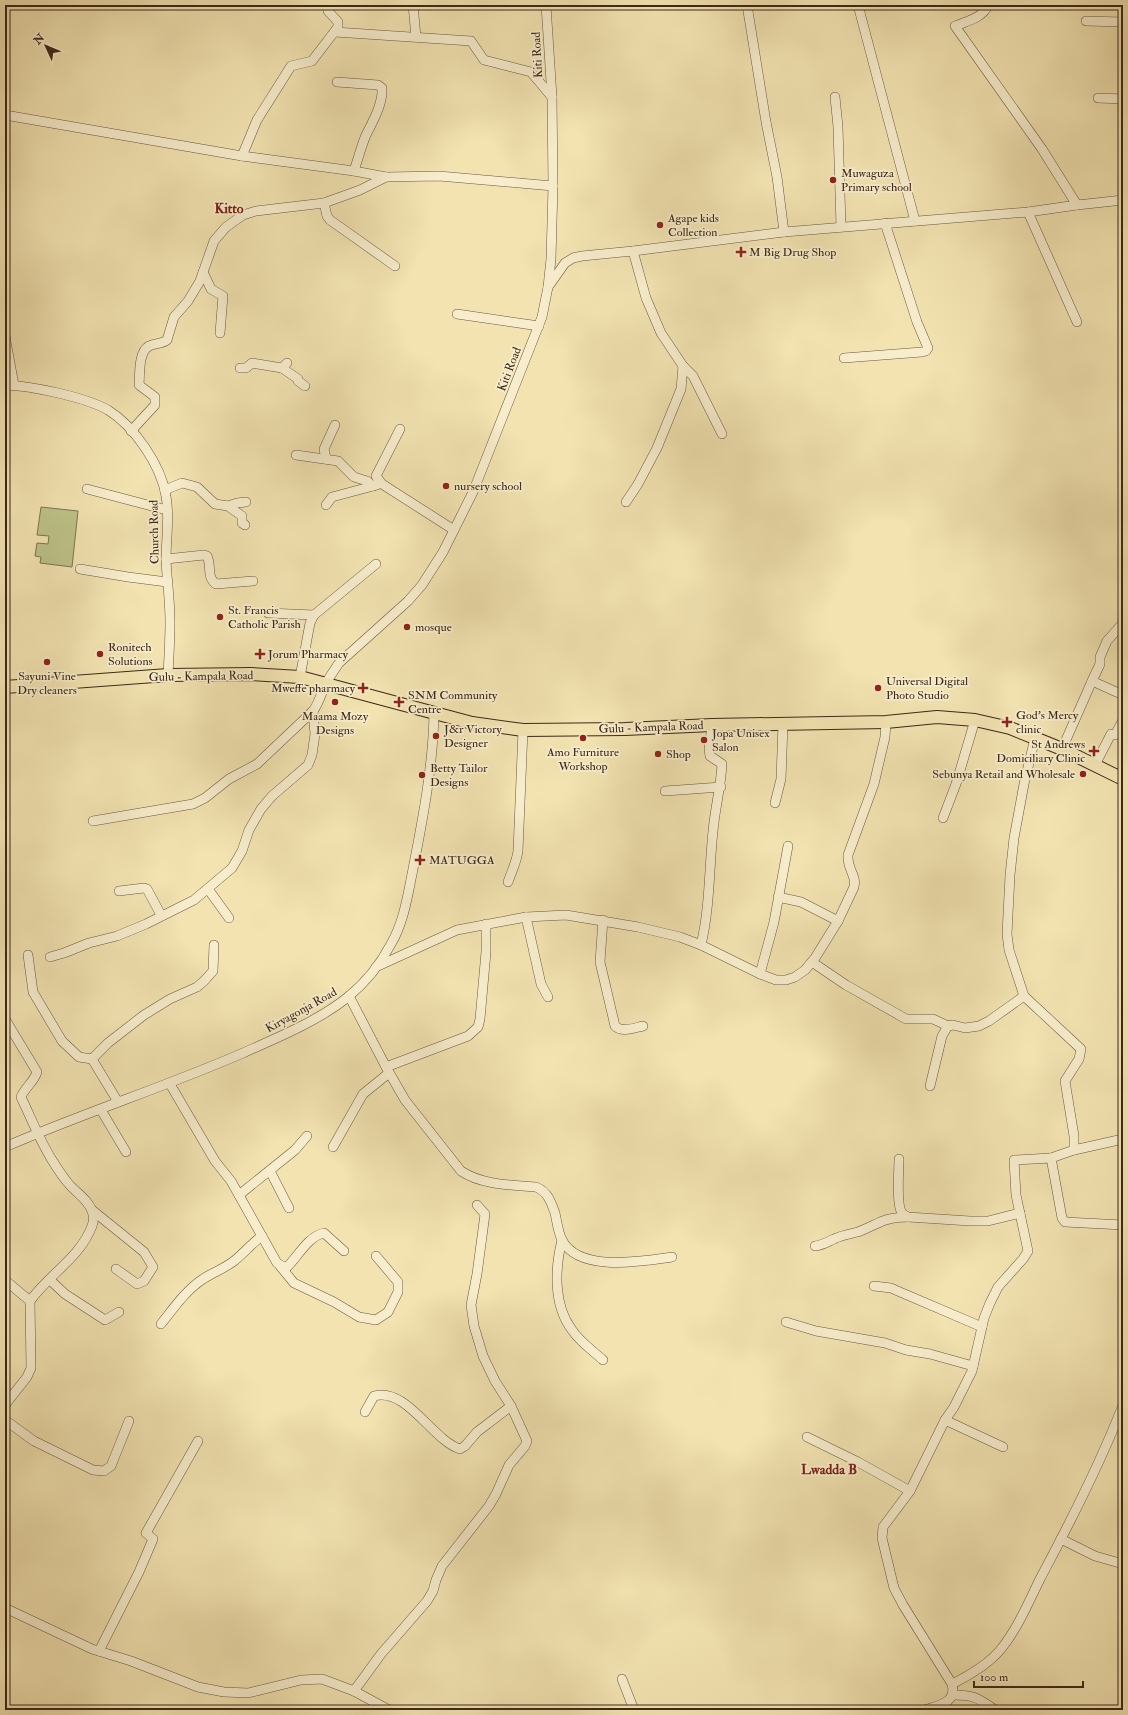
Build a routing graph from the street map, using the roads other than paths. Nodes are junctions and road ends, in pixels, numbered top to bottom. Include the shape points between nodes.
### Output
1 (329, 5) edge
2 (413, 5) edge
3 (546, 5) edge
4 (747, 5) edge
5 (858, 5) edge
6 (988, 5) edge
7 (1086, 21) dead end
8 (1123, 22) edge
9 (335, 32) junction
10 (416, 37) junction
11 (337, 82) dead end
12 (552, 97) junction
13 (835, 97) dead end
14 (1098, 98) dead end
15 (1123, 99) edge
16 (5, 115) edge
17 (242, 156) junction
18 (354, 171) junction
19 (386, 177) junction
20 (553, 186) junction
21 (1123, 200) edge
22 (324, 203) junction
23 (1077, 205) junction
24 (1028, 212) junction
25 (915, 221) junction
26 (885, 223) junction
27 (841, 227) junction
28 (784, 232) junction
29 (632, 251) junction
30 (394, 266) dead end
31 (203, 272) junction
32 (548, 287) junction
33 (457, 314) dead end
34 (1077, 322) dead end
35 (539, 326) junction
36 (220, 333) dead end
37 (5, 336) edge
38 (844, 358) dead end
39 (683, 366) junction
40 (240, 368) dead end
41 (10, 385) edge
42 (305, 386) dead end
43 (335, 425) dead end
44 (400, 429) dead end
45 (131, 432) junction
46 (722, 434) dead end
47 (296, 455) dead end
48 (326, 459) junction
49 (378, 485) junction
50 (88, 489) dead end
51 (165, 490) junction
52 (246, 502) dead end
53 (626, 502) dead end
54 (326, 505) dead end
55 (228, 506) junction
56 (167, 510) junction
57 (245, 525) dead end
58 (454, 530) junction
59 (166, 560) junction
60 (376, 564) dead end
61 (80, 568) dead end
62 (253, 581) dead end
63 (168, 582) junction
64 (268, 613) dead end
65 (314, 615) junction
66 (1123, 623) edge
67 (168, 675) junction
68 (300, 678) junction
69 (1092, 681) junction
70 (325, 683) junction
71 (5, 687) edge
72 (1123, 695) edge
73 (313, 711) junction
74 (434, 714) junction
75 (975, 720) junction
76 (1123, 720) edge
77 (886, 722) junction
78 (783, 724) junction
79 (712, 725) junction
80 (523, 730) junction
81 (1035, 738) junction
82 (1062, 749) junction
83 (1095, 765) junction
84 (1123, 779) edge
85 (721, 787) junction
86 (665, 791) dead end
87 (775, 804) dead end
88 (943, 818) dead end
89 (92, 821) dead end
90 (788, 846) dead end
91 (508, 882) dead end
92 (208, 889) junction
93 (119, 890) dead end
94 (778, 897) junction
95 (161, 915) junction
96 (526, 917) junction
97 (229, 918) dead end
98 (602, 920) junction
99 (838, 921) junction
100 (486, 924) junction
101 (701, 945) junction
102 (214, 946) dead end
103 (28, 955) dead end
104 (50, 957) dead end
105 (812, 962) junction
106 (376, 967) junction
107 (760, 974) junction
108 (349, 996) junction
109 (1024, 996) junction
110 (548, 997) dead end
111 (5, 1019) edge
112 (643, 1026) dead end
113 (948, 1026) junction
114 (92, 1059) junction
115 (387, 1070) junction
116 (170, 1084) junction
117 (930, 1086) dead end
118 (118, 1102) junction
119 (101, 1110) junction
120 (39, 1133) junction
121 (307, 1136) dead end
122 (1123, 1139) edge
123 (5, 1147) edge
124 (333, 1147) dead end
125 (1074, 1150) junction
126 (126, 1152) dead end
127 (1051, 1158) junction
128 (899, 1159) dead end
129 (270, 1171) junction
130 (239, 1195) junction
131 (477, 1205) dead end
132 (289, 1208) dead end
133 (92, 1210) junction
134 (1020, 1213) junction
135 (908, 1217) junction
136 (1123, 1225) edge
137 (262, 1236) junction
138 (562, 1240) junction
139 (815, 1246) dead end
140 (344, 1251) dead end
141 (376, 1256) dead end
142 (672, 1257) dead end
143 (280, 1266) junction
144 (116, 1270) dead end
145 (5, 1280) edge
146 (50, 1280) junction
147 (874, 1286) dead end
148 (30, 1301) junction
149 (119, 1312) dead end
150 (786, 1322) dead end
151 (161, 1324) dead end
152 (982, 1327) junction
153 (603, 1360) dead end
154 (973, 1366) junction
155 (1123, 1405) edge
156 (5, 1406) edge
157 (511, 1406) junction
158 (365, 1412) dead end
159 (5, 1420) edge
160 (129, 1420) dead end
161 (945, 1420) junction
162 (807, 1437) dead end
163 (198, 1441) dead end
164 (1003, 1447) dead end
165 (910, 1491) junction
166 (1061, 1539) junction
167 (1123, 1564) edge
168 (6, 1610) edge
169 (99, 1651) junction
170 (622, 1679) dead end
171 (952, 1684) junction
172 (354, 1691) junction
173 (953, 1695) junction
174 (390, 1710) edge
175 (634, 1710) edge
176 (925, 1710) edge
177 (995, 1710) edge

1 - 9 street via 328,11 339,26
2 - 10 street
3 - 12 street, Kiti Road
4 - 28 street
5 - 25 street
6 - 23 street via 982,14 955,26 1042,149
7 - 8 street
9 - 10 street
9 - 17 street via 312,61 294,64 289,68 257,120
10 - 12 street via 471,41 484,60 531,72
11 - 18 street via 378,85 382,88 377,110
12 - 20 street, Kiti Road
13 - 27 street
14 - 15 street
16 - 17 street
17 - 18 street
18 - 19 street
19 - 20 street via 439,176
19 - 22 street
20 - 32 street, Kiti Road
21 - 23 street
22 - 30 street via 330,220
22 - 31 street via 256,211 236,219 214,241
23 - 24 street
24 - 25 street
24 - 34 street
25 - 26 street
26 - 27 street
26 - 38 street via 928,348 922,352
27 - 28 street
28 - 29 street
29 - 32 street via 573,258 565,263
29 - 39 street via 646,298 661,333
31 - 36 street via 211,289 223,296
31 - 45 street via 188,300 174,317 168,340 145,349 138,385 155,397 156,401
32 - 35 street, Kiti Road
33 - 35 street
35 - 58 street, Kiti Road via 479,478
37 - 41 street
39 - 46 street via 693,376
39 - 53 street via 681,389 657,448
40 - 42 street via 252,364 285,366 300,384
41 - 45 street, Church Road via 86,401 101,407 122,421
43 - 48 street via 324,449
44 - 49 street via 376,476
45 - 51 street, Church Road via 149,453
47 - 48 street
48 - 49 street via 338,461 354,477
49 - 54 street via 332,497
49 - 58 street
50 - 56 street
51 - 55 street via 182,482 197,487 215,504
51 - 56 street, Church Road
52 - 55 street
55 - 57 street via 242,516 242,523
56 - 59 street, Church Road
58 - 70 street, Kiti Road via 434,568 408,601 339,663
59 - 62 street via 204,555 208,559 210,576 216,584
59 - 63 street, Church Road
60 - 65 street
61 - 63 street
63 - 67 street, Church Road
64 - 65 street
65 - 68 street via 310,623
66 - 69 street via 1107,641
67 - 68 main road, Gulu - Kampala Road via 251,674
67 - 71 main road, Gulu - Kampala Road
68 - 70 main road, Gulu - Kampala Road
69 - 72 street
69 - 82 street
70 - 73 street, Kiti Road
70 - 74 main road, Gulu - Kampala Road
73 - 89 street via 257,764 229,779 193,804
73 - 92 street via 314,734 308,765 260,809 232,868
74 - 80 main road, Gulu - Kampala Road via 472,723
74 - 106 street, Kiryagonja Road via 428,780 403,916 392,943
75 - 77 main road, Gulu - Kampala Road via 937,717
75 - 81 main road, Gulu - Kampala Road via 1010,728
75 - 88 street
76 - 83 street via 1115,735 1111,734
77 - 78 main road, Gulu - Kampala Road
77 - 99 street via 874,784 848,855 848,864 855,882
78 - 79 main road, Gulu - Kampala Road
78 - 87 street via 781,779
79 - 80 main road, Gulu - Kampala Road
79 - 85 street via 710,756 722,764
80 - 91 street via 518,851 516,865
81 - 82 main road, Gulu - Kampala Road
81 - 109 street via 1014,838 1007,934 1009,950
82 - 83 main road, Gulu - Kampala Road
83 - 84 main road, Gulu - Kampala Road
85 - 86 street
85 - 101 street via 713,828 707,911
90 - 94 street
92 - 95 street via 194,900
92 - 97 street
93 - 95 street via 147,889
94 - 99 street via 801,902
94 - 107 street
95 - 104 street via 129,932 89,942
96 - 98 street via 566,914
96 - 100 street
96 - 110 street via 540,984
98 - 101 street via 663,932
98 - 112 street via 600,962 615,1026 625,1030
99 - 105 street
100 - 106 street via 457,930
100 - 115 street via 485,973 478,1027 468,1036
101 - 107 street
102 - 114 street via 213,971 204,982 170,998 144,1015
103 - 114 street via 33,992 62,1040 80,1057
105 - 107 street via 795,977 786,980 776,980
105 - 113 street via 846,985 906,1019 933,1019
106 - 108 street, Kiryagonja Road
108 - 115 street
108 - 116 street, Kiryagonja Road via 294,1030
109 - 113 street via 978,1026
109 - 125 street via 1081,1049 1079,1059 1065,1081
111 - 120 street via 37,1072 21,1097
113 - 117 street via 942,1036
114 - 118 street
115 - 124 street via 363,1094
115 - 138 street via 405,1100 461,1171 482,1181 543,1190 551,1200
116 - 118 street, Kiryagonja Road
116 - 130 street via 215,1161
118 - 119 street, Kiryagonja Road
119 - 120 street, Kiryagonja Road
119 - 126 street
120 - 123 street, Kiryagonja Road
120 - 133 street via 51,1159
121 - 129 street
122 - 125 street
125 - 127 street
127 - 134 street via 1014,1160
127 - 136 street via 1063,1220 1067,1223
128 - 135 street via 900,1207 902,1213
129 - 130 street
129 - 132 street
130 - 137 street
131 - 157 street via 485,1214 471,1305 474,1326 482,1356 494,1381
133 - 144 street via 144,1252 152,1267 144,1281 137,1284
133 - 146 street via 92,1226 85,1238 68,1262
134 - 135 street via 988,1221 970,1222
134 - 152 street via 1028,1251 998,1287
135 - 139 street via 887,1218 857,1232 835,1238 825,1245
137 - 143 street
137 - 151 street via 250,1244 236,1260 221,1271 203,1279 189,1291
138 - 142 street via 576,1254 601,1262 630,1263
138 - 153 street via 557,1260 557,1277 564,1316 581,1342
140 - 143 street via 324,1233 310,1240 286,1268
141 - 143 street via 398,1282 398,1292 388,1312 376,1320 359,1317 294,1283
145 - 148 street
146 - 148 street
146 - 149 street via 65,1294 105,1320
147 - 152 street via 891,1288
148 - 156 street via 31,1368
150 - 154 street via 816,1331 885,1343
152 - 154 street
154 - 161 street
155 - 166 street
157 - 158 street via 477,1432 460,1449 447,1442 409,1406 394,1398 382,1394 374,1396
157 - 172 street via 527,1441 525,1446 509,1465 489,1506 442,1566 427,1601 381,1654
159 - 160 street via 34,1442 93,1470 104,1471 111,1466
161 - 164 street
161 - 165 street
162 - 165 street
163 - 169 street via 146,1533 152,1539 139,1572
165 - 171 street via 883,1527 882,1538 894,1588
166 - 167 street via 1095,1556
166 - 171 street via 1001,1649 982,1666
168 - 169 street
169 - 172 street via 198,1687 224,1692 248,1693 301,1680 322,1680
170 - 175 street
171 - 173 street
172 - 174 street
173 - 176 street via 949,1700
173 - 177 street via 979,1698

